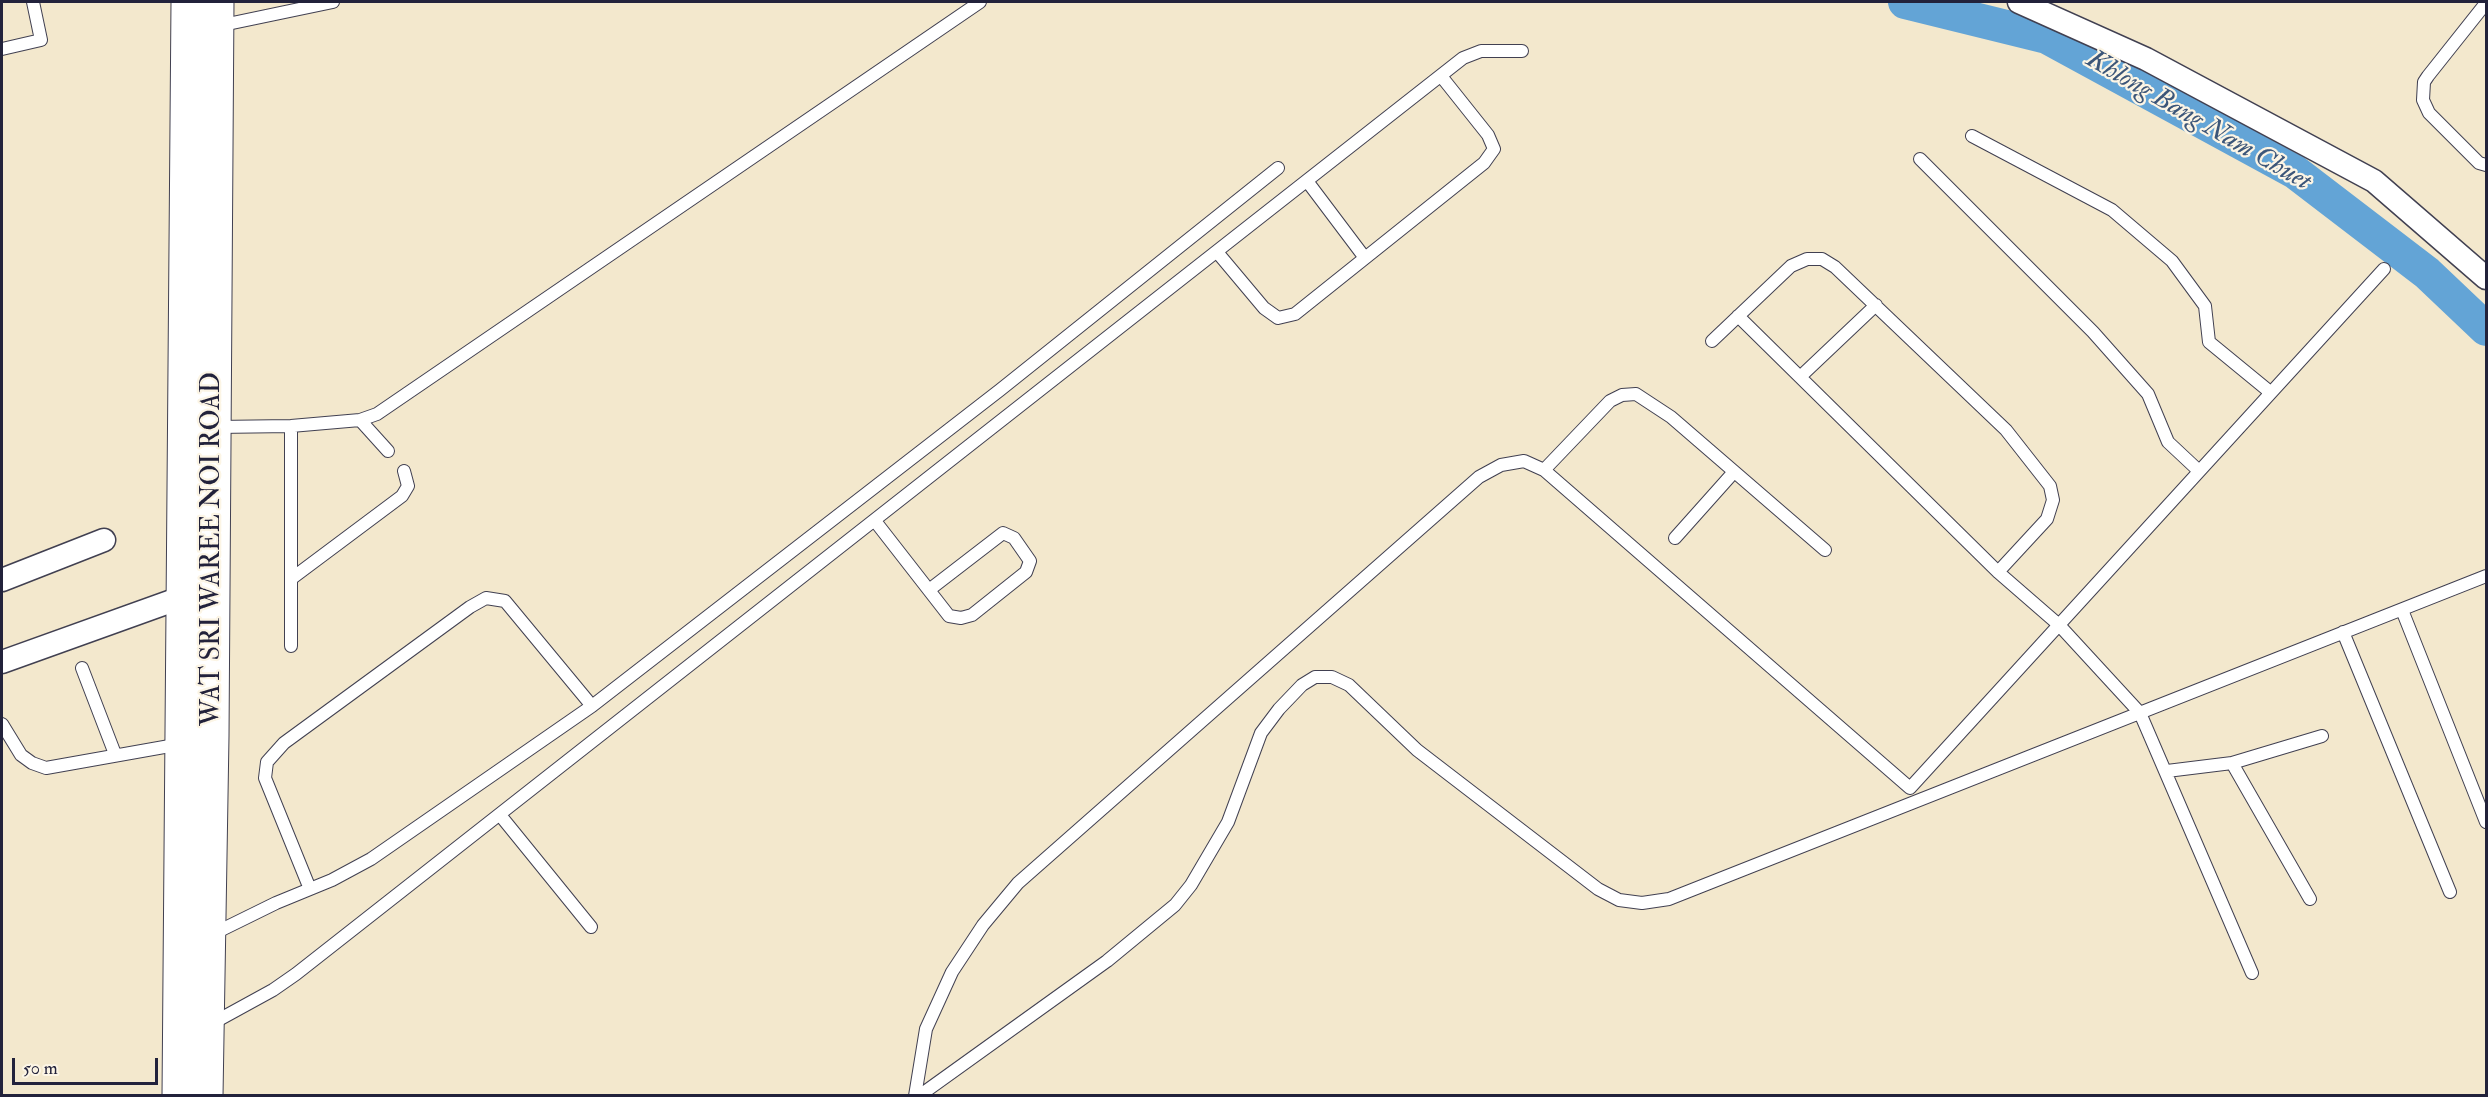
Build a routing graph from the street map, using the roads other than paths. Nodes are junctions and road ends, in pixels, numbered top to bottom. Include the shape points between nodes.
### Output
1 (33, 2) edge
2 (188, 2) edge
3 (333, 2) edge
4 (980, 2) edge
5 (2019, 2) edge
6 (2487, 3) edge
7 (291, 6) edge
8 (217, 14) edge
9 (2, 48) edge
10 (1522, 51) dead end
11 (1441, 76) junction
12 (1972, 136) dead end
13 (1920, 159) dead end
14 (2487, 165) edge
15 (1278, 168) dead end
16 (1307, 181) junction
17 (1217, 252) junction
18 (1365, 258) junction
19 (2384, 269) dead end
20 (2487, 278) edge
21 (1876, 306) junction
22 (1738, 316) junction
23 (1712, 341) dead end
24 (1800, 377) junction
25 (2270, 392) junction
26 (360, 420) junction
27 (291, 426) junction
28 (214, 427) junction
29 (388, 451) dead end
30 (1544, 470) junction
31 (404, 471) dead end
32 (2199, 471) junction
33 (1733, 473) junction
34 (875, 521) junction
35 (1675, 538) dead end
36 (104, 540) dead end
37 (1826, 550) dead end
38 (1998, 572) junction
39 (2487, 576) edge
40 (291, 579) junction
41 (2, 580) edge
42 (929, 590) junction
43 (183, 597) junction
44 (2402, 610) junction
45 (2059, 625) junction
46 (2343, 632) junction
47 (291, 646) dead end
48 (2, 662) edge
49 (82, 668) dead end
50 (592, 706) junction
51 (2140, 713) junction
52 (2, 724) edge
53 (2322, 736) dead end
54 (181, 744) junction
55 (115, 754) junction
56 (2232, 763) junction
57 (2167, 771) junction
58 (1910, 788) junction
59 (1913, 803) junction
60 (500, 815) junction
61 (2487, 822) edge
62 (310, 889) junction
63 (2450, 892) dead end
64 (2310, 899) dead end
65 (591, 927) dead end
66 (209, 936) junction
67 (2252, 973) dead end
68 (207, 1026) junction
69 (179, 1095) edge
70 (206, 1095) edge
71 (915, 1095) edge
72 (920, 1095) edge

1 - 9 lane via 41,40
2 - 43 main road, WAT SRI WAREE NOI ROAD
3 - 7 lane
4 - 26 lane via 393,404
5 - 20 street via 2146,59 2374,181
6 - 14 lane via 2424,82 2423,100 2429,113 2479,163
7 - 8 lane
8 - 28 main road, WAT SRI WAREE NOI ROAD
10 - 11 lane via 1480,51 1463,58
11 - 16 lane
11 - 18 lane via 1488,135 1494,149 1484,163
12 - 25 lane via 2112,210 2172,261 2205,306 2209,342
13 - 32 lane via 2093,332 2148,394 2168,442
15 - 50 lane via 1000,390
16 - 17 lane
16 - 18 lane
17 - 18 lane via 1264,308 1278,318 1295,314
17 - 34 lane
19 - 25 lane
21 - 22 lane via 1835,267 1822,259 1807,259 1791,266
21 - 24 lane
21 - 38 lane via 2006,430 2050,486 2053,500 2048,519
22 - 23 lane
22 - 24 lane
24 - 38 lane
25 - 32 lane
26 - 27 lane
26 - 29 lane
27 - 28 lane
27 - 40 lane
28 - 66 main road, WAT SRI WAREE NOI ROAD
30 - 33 lane via 1610,401 1636,394 1671,417
30 - 58 lane
30 - 71 lane via 1524,461 1501,465 1479,477 1018,883 983,925 952,972 926,1029
31 - 40 lane via 408,486 402,495
32 - 45 lane
33 - 35 lane
33 - 37 lane
34 - 42 lane
34 - 60 lane
36 - 41 street
38 - 45 lane
39 - 44 lane
40 - 47 lane
42 - 42 lane via 949,616 972,615 1026,572 1030,561 1014,538 1003,533
43 - 48 street
43 - 54 main road, WAT SRI WAREE NOI ROAD
44 - 46 lane
44 - 61 lane
45 - 51 lane
45 - 58 lane
46 - 51 lane
46 - 63 lane
49 - 55 lane
50 - 62 lane via 371,859
50 - 62 lane via 505,601 486,598 470,607 284,743 267,762 265,778
51 - 57 lane
51 - 59 lane
52 - 55 lane via 21,755 46,768
53 - 56 lane
54 - 55 lane
54 - 69 main road, WAT SRI WAREE NOI ROAD
56 - 57 lane
56 - 64 lane
57 - 67 lane
58 - 59 lane
59 - 72 lane via 1669,898 1642,903 1619,900 1598,889 1417,750 1349,685 1332,677 1315,676 1294,693 1260,733 1228,822 1175,905 1107,961
60 - 65 lane
60 - 68 lane via 296,974
62 - 66 lane
66 - 68 main road, WAT SRI WAREE NOI ROAD
68 - 70 main road, WAT SRI WAREE NOI ROAD

